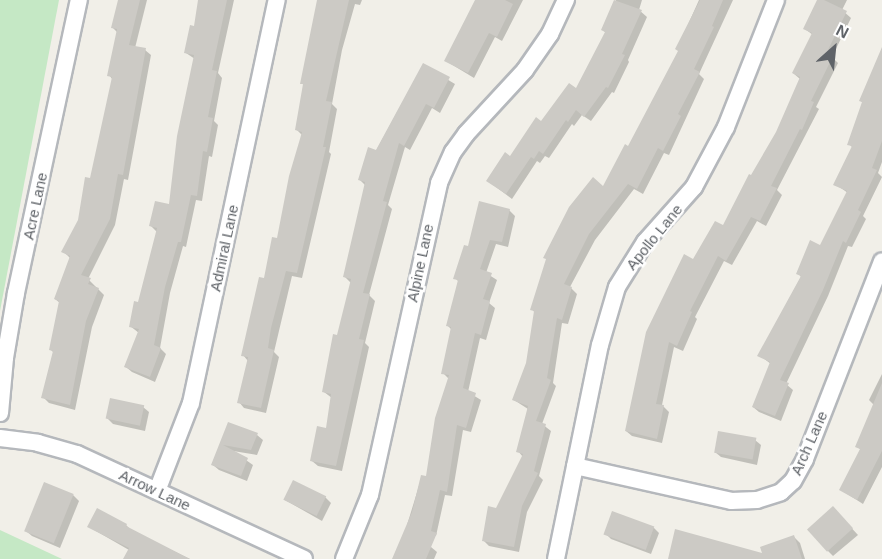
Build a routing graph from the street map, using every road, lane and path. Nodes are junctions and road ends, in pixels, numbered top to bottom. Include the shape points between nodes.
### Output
1 (79, 0) edge
2 (277, 0) edge
3 (566, 0) edge
4 (776, 0) edge
5 (882, 261) edge
6 (0, 413) edge
7 (0, 438) edge
8 (575, 466) junction
9 (157, 491) junction
10 (304, 559) edge
11 (344, 559) edge
12 (556, 559) edge

1 - 6 street, Acre Lane via 16,293
2 - 9 street, Admiral Lane via 191,403
3 - 11 street, Alpine Lane via 550,34 525,70 466,134 439,183 370,495
4 - 8 street, Apollo Lane via 726,127 694,187 645,242 617,287 600,345
5 - 8 street, Arch Lane via 805,459 781,492 757,500 731,501
7 - 9 street, Arrow Lane via 77,454
8 - 12 street, Apollo Lane
9 - 10 street, Arrow Lane

